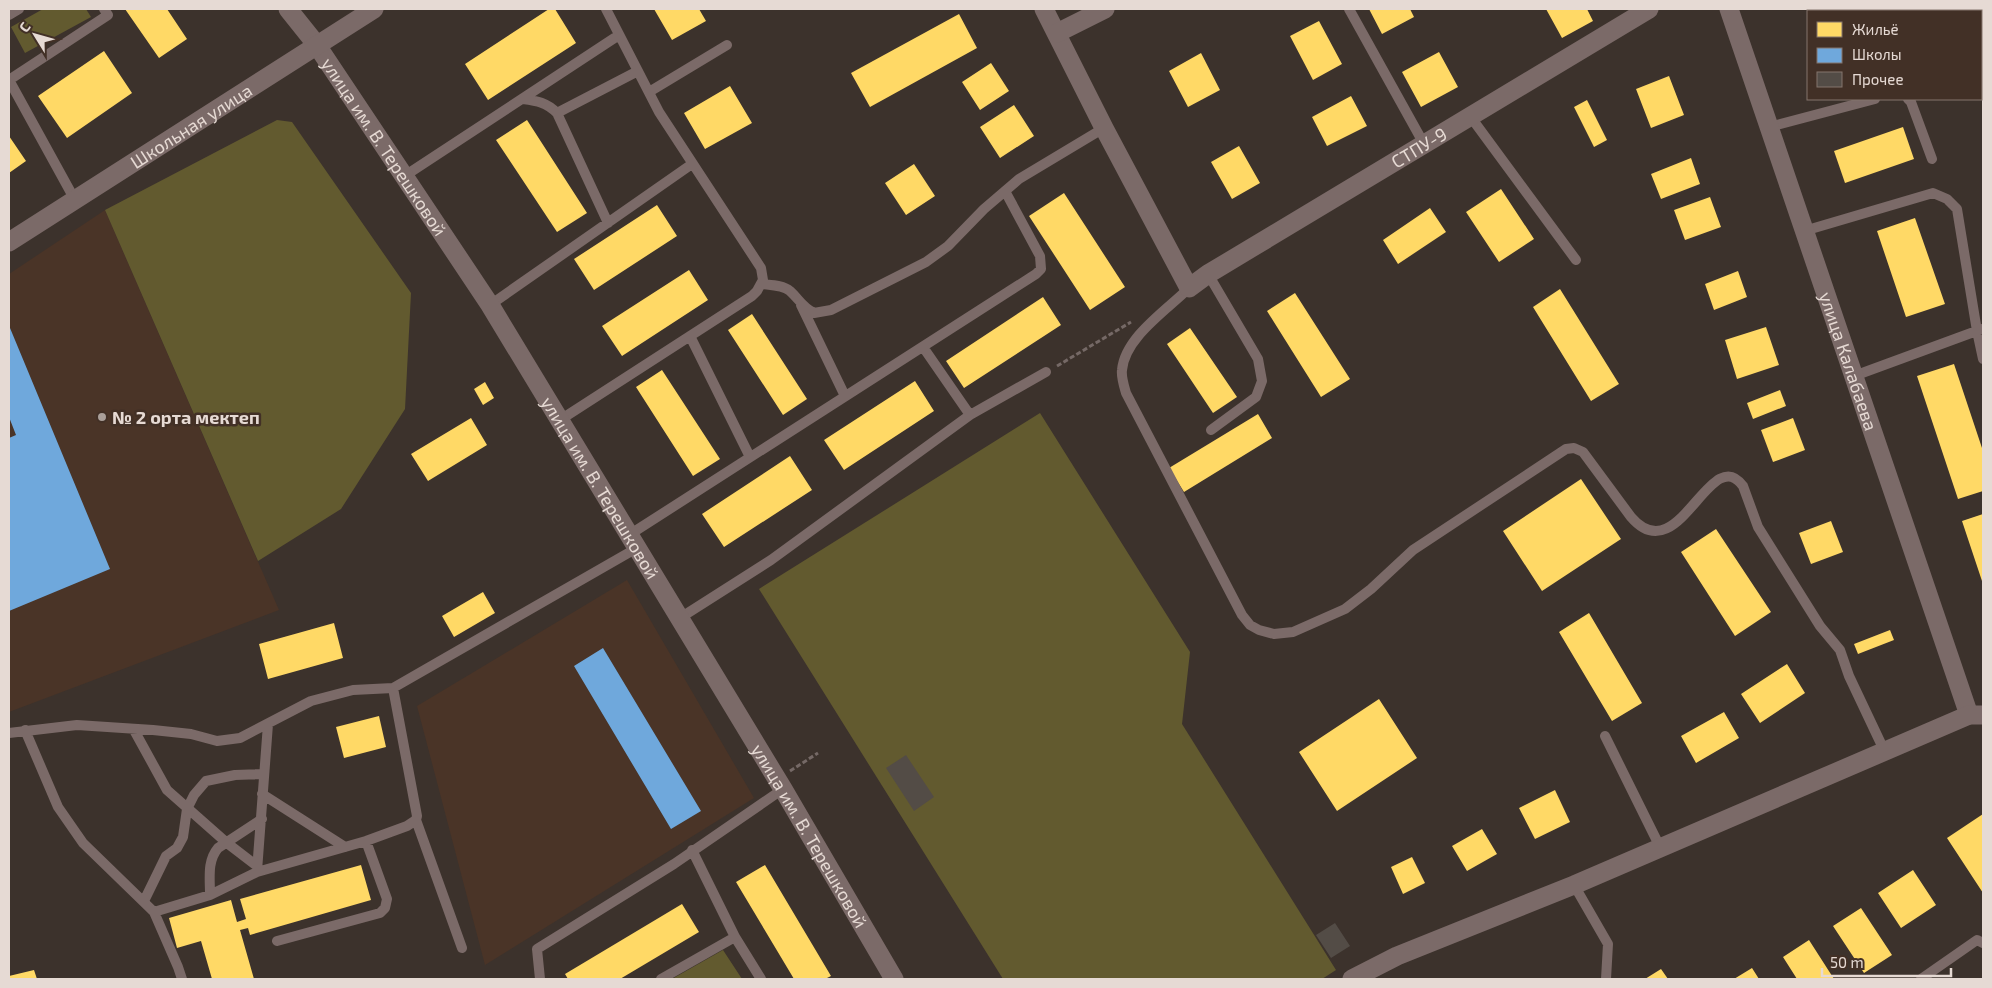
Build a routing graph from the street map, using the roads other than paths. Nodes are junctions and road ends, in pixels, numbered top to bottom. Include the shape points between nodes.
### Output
1 (19, 9) edge
2 (104, 9) edge
3 (288, 9) edge
4 (374, 9) edge
5 (606, 9) edge
6 (1044, 9) edge
7 (1105, 9) edge
8 (1348, 9) edge
9 (1649, 9) edge
10 (1729, 9) edge
11 (9, 15) edge
12 (1057, 33) junction
13 (620, 35) junction
14 (316, 44) junction
15 (726, 45) dead end
16 (638, 71) junction
17 (9, 80) edge
18 (649, 92) junction
19 (522, 99) junction
20 (1871, 100) edge
21 (1909, 100) edge
22 (557, 113) junction
23 (1470, 116) junction
24 (1769, 127) junction
25 (1104, 128) junction
26 (1424, 144) junction
27 (1932, 159) dead end
28 (692, 164) junction
29 (403, 177) junction
30 (1005, 191) junction
31 (75, 200) junction
32 (608, 223) junction
33 (1804, 231) junction
34 (9, 242) edge
35 (1576, 260) dead end
36 (1208, 274) junction
37 (762, 284) junction
38 (1189, 288) junction
39 (800, 304) junction
40 (490, 306) junction
41 (1980, 330) edge
42 (690, 336) junction
43 (923, 346) junction
44 (1983, 359) edge
45 (1046, 372) road end
46 (1854, 376) junction
47 (845, 396) junction
48 (970, 415) junction
49 (560, 420) junction
50 (1211, 430) dead end
51 (750, 457) junction
52 (633, 542) junction
53 (680, 618) junction
54 (393, 688) junction
55 (1976, 715) edge
56 (268, 724) junction
57 (26, 730) junction
58 (134, 730) junction
59 (9, 733) edge
60 (1605, 736) dead end
61 (1884, 750) junction
62 (263, 774) junction
63 (780, 784) junction
64 (262, 794) junction
65 (187, 809) junction
66 (262, 819) junction
67 (416, 820) junction
68 (366, 841) junction
69 (227, 843) junction
70 (345, 847) junction
71 (1660, 847) junction
72 (692, 850) junction
73 (257, 869) junction
74 (1574, 885) junction
75 (210, 895) junction
76 (144, 901) junction
77 (154, 912) junction
78 (735, 937) junction
79 (277, 941) dead end
80 (1983, 943) edge
81 (462, 948) dead end
82 (182, 979) edge
83 (540, 979) edge
84 (661, 979) edge
85 (761, 979) edge
86 (894, 979) edge
87 (1352, 979) edge
88 (1606, 979) edge
89 (1921, 979) edge

1 - 11 lane
2 - 17 lane via 108,16
3 - 14 street, улица им. В. Терешковой
4 - 14 street, Школьная улица
5 - 13 lane
6 - 12 street
7 - 12 street
8 - 26 lane
9 - 23 street, СТПУ-9
10 - 24 street, улица Калабаева
12 - 25 street
13 - 16 lane
13 - 19 lane
14 - 29 street, улица им. В. Терешковой
14 - 31 street, Школьная улица
15 - 18 lane
16 - 18 lane
16 - 22 lane
17 - 31 lane
18 - 28 lane via 658,112
19 - 22 lane via 543,102
19 - 29 lane
20 - 24 lane
21 - 27 lane
22 - 32 lane
23 - 26 street, СТПУ-9
23 - 35 lane
24 - 33 street, улица Калабаева
25 - 30 lane via 1019,179
25 - 38 street
26 - 36 street, СТПУ-9
28 - 32 lane
28 - 37 lane via 761,268 764,275
29 - 40 street, улица им. В. Терешковой
30 - 39 lane via 948,246 926,262 831,310 814,313
30 - 43 lane via 1040,256 1041,269
31 - 34 street, Школьная улица
32 - 40 lane
33 - 41 lane via 1933,193 1947,199 1957,209
33 - 46 street, улица Калабаева
36 - 38 street, СТПУ-9
36 - 50 lane via 1258,359 1262,381 1256,397
37 - 39 lane via 790,291
37 - 42 lane via 752,296
38 - 61 lane via 1133,342 1124,359 1123,379 1126,393 1250,625 1274,634 1293,632 1345,609 1372,589 1413,550 1566,449 1583,452 1631,517 1640,527 1650,531 1662,531 1676,523 1714,483 1728,475 1743,486 1758,527 1820,626 1840,650
39 - 47 lane
40 - 49 street, улица им. В. Терешковой
41 - 44 lane
41 - 46 lane
42 - 49 lane
42 - 51 lane
43 - 47 lane
43 - 48 lane
45 - 48 lane
46 - 55 street, улица Калабаева
47 - 51 lane
48 - 53 lane via 771,560
49 - 52 street, улица им. В. Терешковой
51 - 52 lane
52 - 53 street, улица им. В. Терешковой
52 - 54 lane
53 - 63 street, улица им. В. Терешковой
54 - 56 lane via 353,690 312,701
54 - 67 lane
55 - 61 street
56 - 58 lane via 240,738 218,741 181,733
56 - 62 lane
57 - 58 lane via 77,725
57 - 59 lane
57 - 76 lane via 58,807 83,843
58 - 65 lane via 166,790
60 - 71 lane
61 - 71 street
62 - 64 lane
62 - 65 lane via 206,781
63 - 72 lane
63 - 86 street, улица им. В. Терешковой
64 - 66 lane
64 - 70 lane
65 - 69 lane
65 - 76 lane via 183,837 177,848 166,856
66 - 69 lane
66 - 73 lane
67 - 68 lane
67 - 81 lane
68 - 70 lane
68 - 79 lane via 387,899 385,908 380,913
69 - 73 lane
69 - 75 lane via 218,848 210,861
70 - 73 lane
71 - 74 street
72 - 78 lane
72 - 83 lane via 537,949
73 - 75 lane
74 - 87 street via 1397,956
74 - 88 lane via 1608,944
75 - 77 lane
76 - 77 lane
77 - 82 lane
78 - 84 lane
78 - 85 lane
80 - 89 lane via 1977,940

